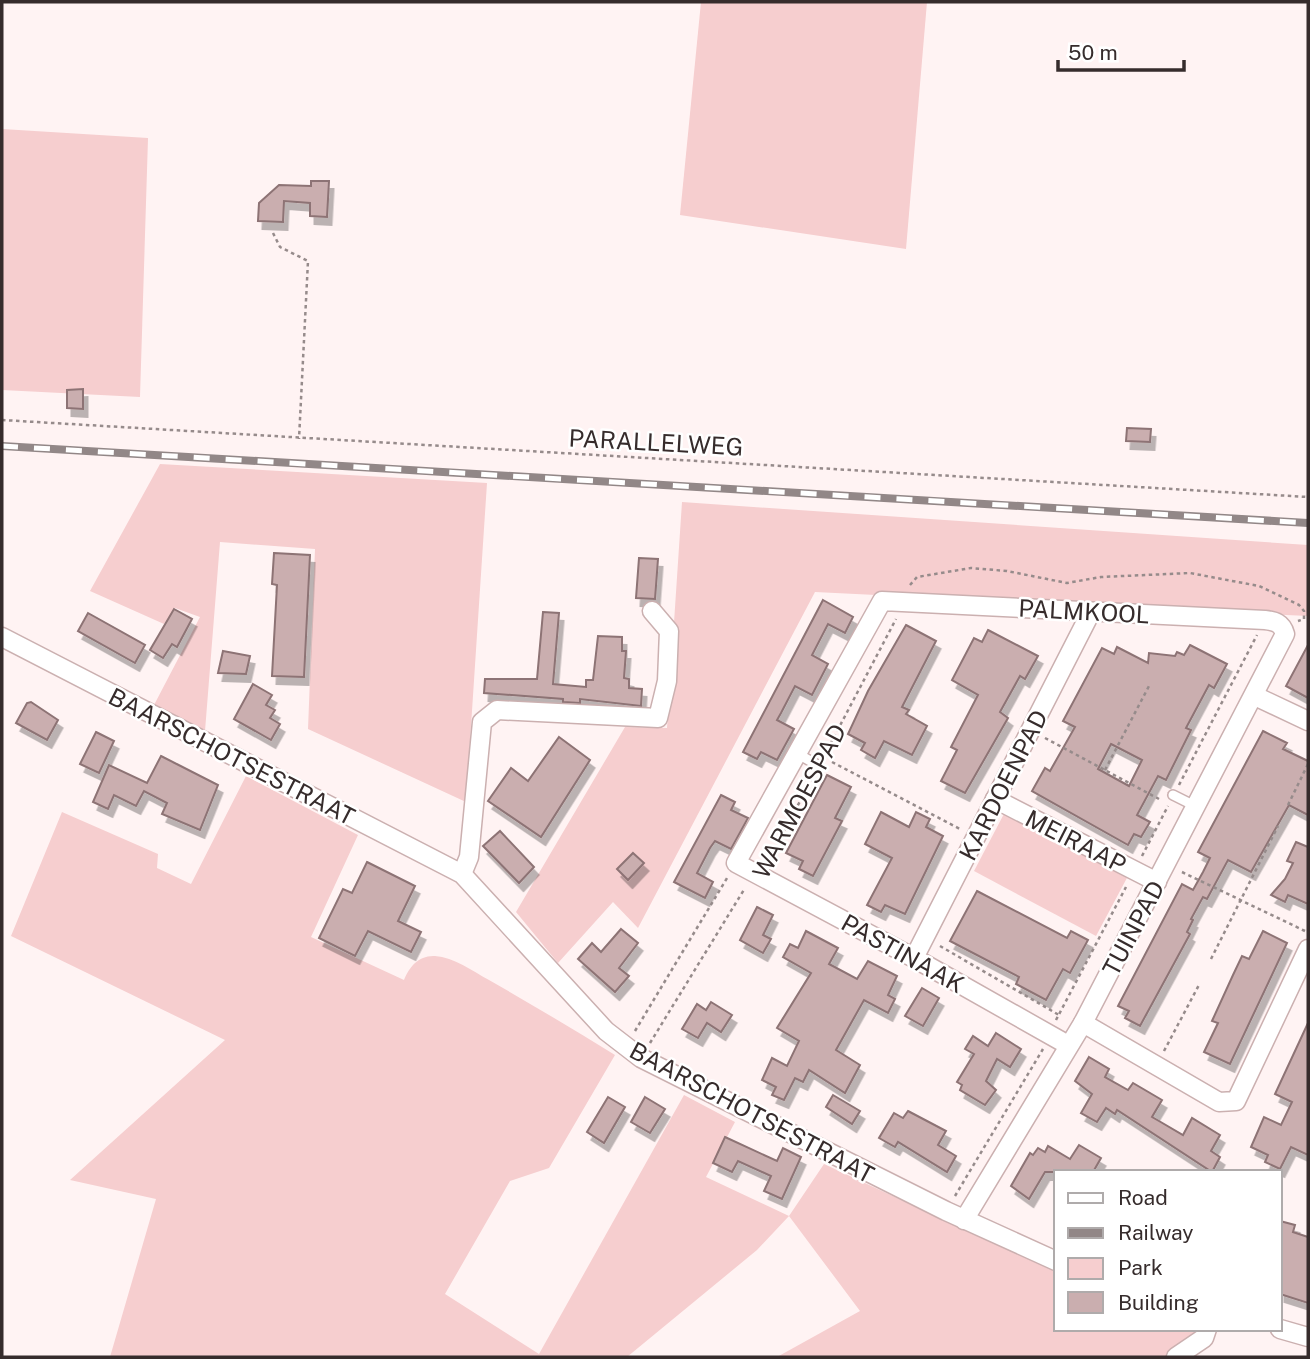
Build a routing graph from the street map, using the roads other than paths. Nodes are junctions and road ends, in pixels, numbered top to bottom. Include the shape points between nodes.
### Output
1 (882, 601) joint
2 (652, 611) dead end
3 (1091, 612) junction
4 (1283, 627) joint
5 (2, 637) edge
6 (1255, 696) junction
7 (1308, 721) edge
8 (798, 754) junction
9 (821, 762) road end
10 (1173, 794) road end
11 (995, 799) junction
12 (1197, 807) junction
13 (736, 863) joint
14 (462, 874) junction
15 (1157, 882) junction
16 (1308, 949) edge
17 (914, 958) junction
18 (1083, 1023) junction
19 (1068, 1045) junction
20 (964, 1220) junction
21 (1054, 1260) edge
22 (1282, 1330) edge
23 (1207, 1331) edge
24 (1308, 1337) edge
25 (1176, 1357) edge

1 - 3 street, PALMKOOL
1 - 8 street, WARMOESPAD
2 - 14 street via 669,631 667,681 658,718 497,710 482,722 469,857
3 - 4 street, PALMKOOL via 1265,620
3 - 11 street, KARDOENPAD
4 - 6 street, TUINPAD via 1283,641
5 - 14 street, BAARSCHOTSESTRAAT
6 - 7 street
6 - 12 street, TUINPAD
8 - 9 lane
8 - 13 street, WARMOESPAD
10 - 12 lane
11 - 15 street, MEIRAAP
11 - 17 street, KARDOENPAD
12 - 15 street, TUINPAD
13 - 17 street, PASTINAAK
14 - 20 street, BAARSCHOTSESTRAAT via 606,1031 641,1058
15 - 18 street, TUINPAD
16 - 18 street via 1236,1101 1219,1101
17 - 19 street, PASTINAAK
18 - 19 street, TUINPAD
19 - 20 street, TUINPAD
20 - 21 street, BAARSCHOTSESTRAAT
22 - 24 street
23 - 25 street via 1205,1338

